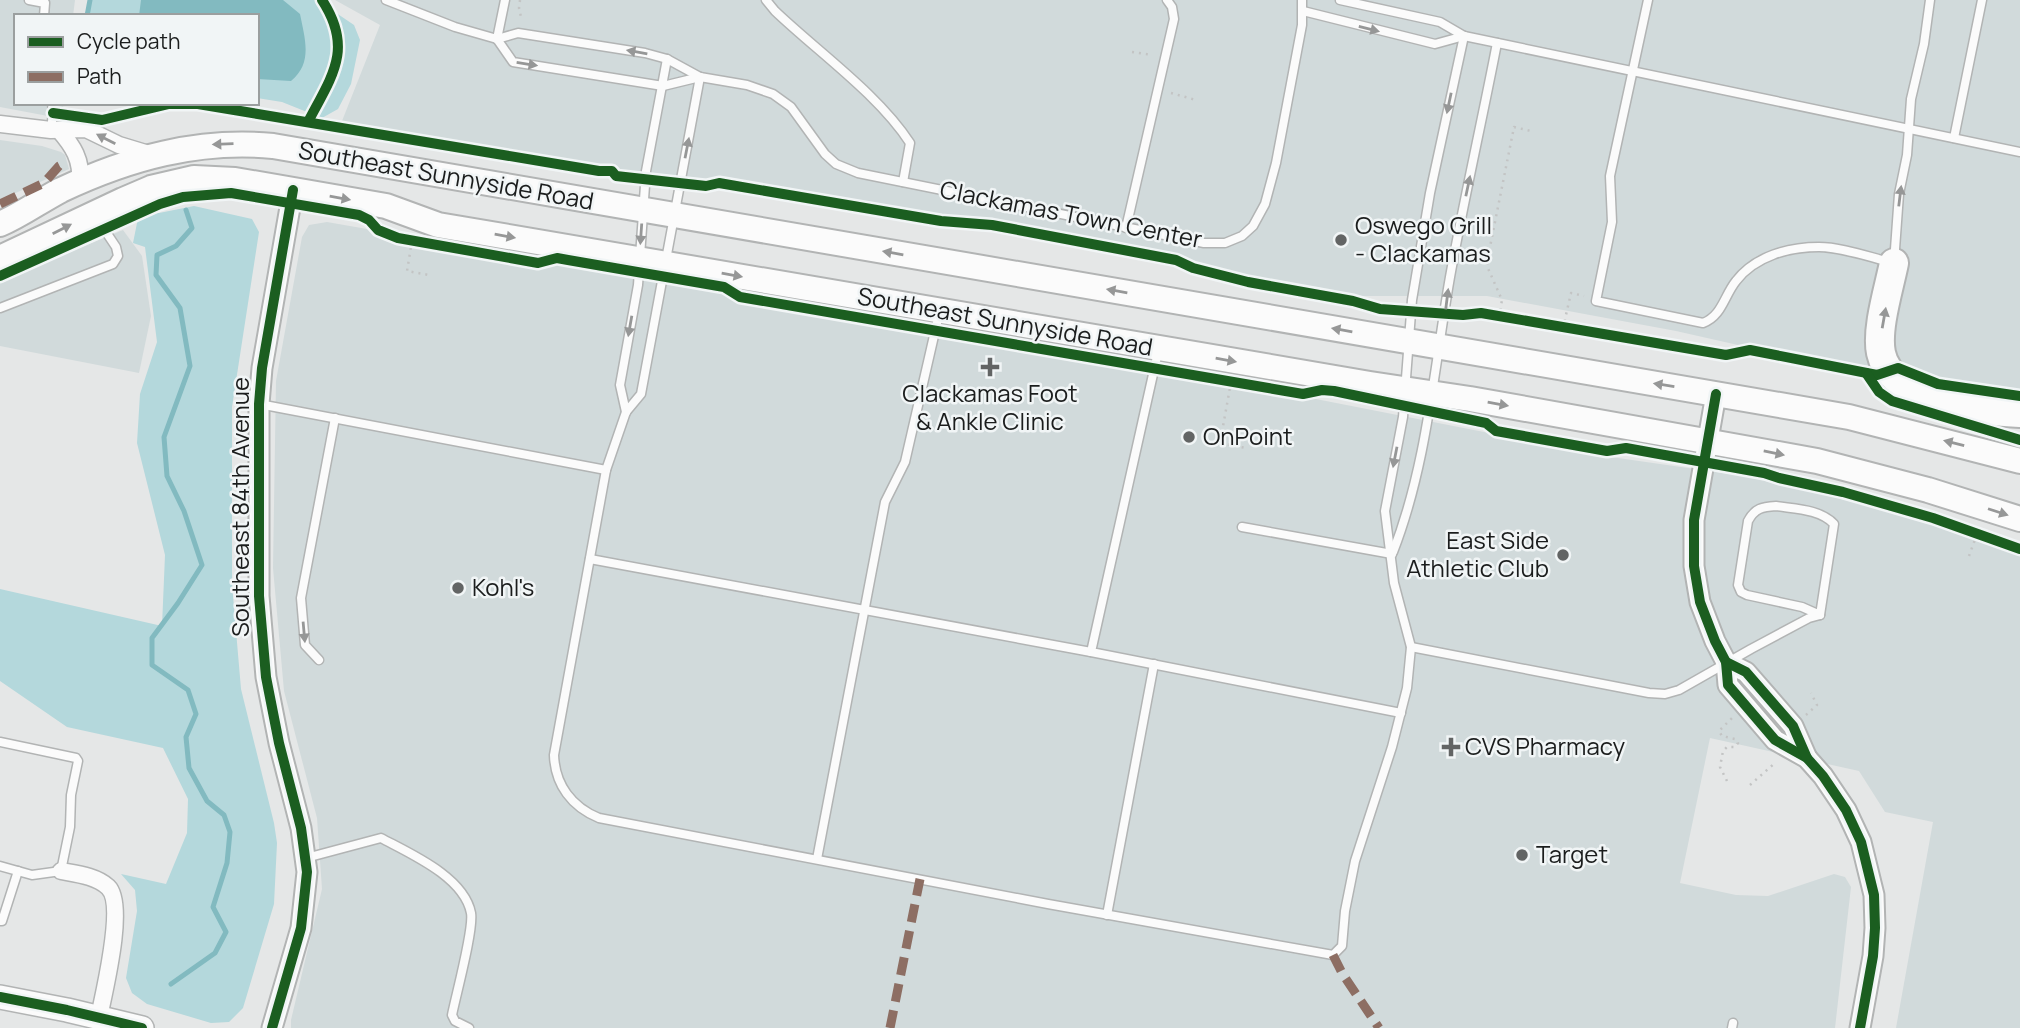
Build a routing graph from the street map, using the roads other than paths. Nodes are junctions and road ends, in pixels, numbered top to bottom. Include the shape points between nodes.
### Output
1 (29, 0) edge
2 (54, 0) edge
3 (386, 0) edge
4 (505, 0) edge
5 (766, 0) edge
6 (1167, 0) edge
7 (1303, 0) edge
8 (1340, 0) edge
9 (1648, 0) edge
10 (1930, 0) edge
11 (1982, 0) edge
12 (45, 3) junction
13 (1303, 11) junction
14 (44, 14) edge
15 (1464, 37) junction
16 (497, 40) junction
17 (1497, 43) junction
18 (667, 59) junction
19 (1633, 71) junction
20 (700, 77) junction
21 (663, 86) junction
22 (52, 105) edge
23 (0, 124) edge
24 (1909, 129) junction
25 (55, 130) junction
26 (1954, 138) junction
27 (2020, 152) edge
28 (152, 155) junction
29 (80, 182) junction
30 (902, 182) junction
31 (293, 190) junction
32 (643, 210) junction
33 (94, 213) junction
34 (674, 215) junction
35 (0, 224) edge
36 (1126, 228) junction
37 (0, 258) edge
38 (639, 259) junction
39 (665, 263) junction
40 (1894, 263) junction
41 (0, 308) edge
42 (939, 311) junction
43 (1409, 341) junction
44 (1439, 346) junction
45 (1159, 349) junction
46 (1405, 390) junction
47 (1431, 394) junction
48 (1716, 394) junction
49 (259, 404) junction
50 (626, 412) junction
51 (2020, 413) edge
52 (335, 418) junction
53 (1707, 440) junction
54 (2020, 461) edge
55 (606, 470) junction
56 (2020, 519) edge
57 (1242, 527) dead end
58 (1392, 554) junction
59 (590, 559) junction
60 (864, 610) junction
61 (1820, 615) junction
62 (1411, 647) junction
63 (1091, 652) junction
64 (319, 660) dead end
65 (1726, 662) junction
66 (1154, 664) junction
67 (1401, 713) junction
68 (0, 742) edge
69 (1799, 754) junction
70 (306, 858) junction
71 (817, 859) junction
72 (0, 866) edge
73 (18, 871) junction
74 (61, 871) junction
75 (1107, 915) junction
76 (0, 921) edge
77 (0, 998) edge
78 (97, 1022) edge
79 (142, 1028) edge
80 (272, 1028) edge
81 (469, 1028) edge
82 (1860, 1028) edge

1 - 12 lane
2 - 12 lane
3 - 16 lane, Clackamas Town Center
4 - 16 lane
5 - 30 lane via 902,130 910,143
6 - 36 lane via 1174,19
7 - 13 lane, Clackamas Town Center
8 - 15 lane via 1440,22
9 - 19 lane
10 - 24 lane
11 - 26 lane
12 - 14 lane
13 -> 15 lane via 1435,44
13 - 36 lane, Clackamas Town Center via 1276,163 1265,204 1252,226 1225,243
15 - 17 lane
15 -> 43 lane via 1430,193
18 -> 16 lane, Clackamas Town Center via 518,33
16 -> 21 lane, Clackamas Town Center via 513,62
17 - 19 lane
44 -> 17 lane
18 - 20 lane, Clackamas Town Center
18 - 21 lane
19 - 24 lane
19 - 40 lane via 1610,176 1612,222 1596,300 1703,323 1717,314 1736,281 1774,253 1820,247
20 - 21 lane, Clackamas Town Center
20 - 30 lane, Clackamas Town Center via 773,93 791,107 836,164
34 -> 20 lane
21 - 32 lane
22 - 25 lane
23 - 25 street, Southeast Sunnyside Road
24 - 26 lane
40 -> 24 lane
28 -> 25 street, Southeast Sunnyside Road via 86,129
25 - 29 street via 70,144 81,166
26 - 27 lane
28 - 29 main road, Southeast Sunnyside Road
32 -> 28 main road, Southeast Sunnyside Road via 273,146 218,144
29 - 35 main road, Southeast Sunnyside Road
30 - 36 lane, Clackamas Town Center
31 - 33 main road, Southeast Sunnyside Road via 194,178 151,188
31 -> 38 main road, Southeast Sunnyside Road via 386,206 438,225
31 - 49 street, Southeast 84th Avenue
32 - 34 main road, Southeast Sunnyside Road
32 -> 38 lane
37 -> 33 main road, Southeast Sunnyside Road
33 - 41 lane via 116,247 118,256 113,264
34 - 39 lane
43 -> 34 main road, Southeast Sunnyside Road
38 - 39 main road, Southeast Sunnyside Road
38 -> 50 lane via 620,385
39 -> 42 main road, Southeast Sunnyside Road
39 - 50 lane via 641,394
51 -> 40 highway via 1937,399 1898,383 1881,351
42 - 45 main road, Southeast Sunnyside Road
42 - 60 lane via 905,462 885,502
43 - 44 main road, Southeast Sunnyside Road
43 - 46 lane
44 - 47 lane
48 -> 44 main road, Southeast Sunnyside Road
45 -> 46 main road, Southeast Sunnyside Road
45 - 63 lane
46 - 47 main road, Southeast Sunnyside Road
46 -> 58 lane via 1385,511
47 -> 53 main road, Southeast Sunnyside Road
47 - 58 lane via 1408,516
48 - 53 street
54 -> 48 main road, Southeast Sunnyside Road via 1866,421
49 - 52 lane
49 - 70 street, Southeast 84th Avenue via 262,648
50 - 55 lane
52 - 55 lane
52 -> 64 lane via 301,598 305,645
53 -> 56 main road, Southeast Sunnyside Road via 1817,461
53 - 65 street via 1694,520 1694,566 1706,620
55 - 59 lane
57 - 58 lane
58 - 62 lane via 1394,583
59 - 60 lane
59 - 71 lane via 554,755 565,794 599,818
60 - 63 lane
60 - 71 lane
61 - 61 lane via 1834,524 1819,514 1761,507 1748,521 1738,577 1741,592
61 - 65 lane
62 - 65 lane via 1665,694
62 - 67 lane
63 - 66 lane
65 - 69 street via 1746,671 1793,726
65 - 69 street via 1728,685 1775,740
66 - 67 lane
66 - 75 lane
67 - 75 lane via 1355,861 1342,946 1333,955
68 - 74 lane via 78,761
69 - 82 street via 1823,776 1846,810 1870,872 1874,943
70 - 80 street, Southeast 84th Avenue via 301,928
70 - 81 lane via 381,838 426,862 465,894 472,916 452,1015
71 - 75 lane
72 - 73 lane
73 - 74 lane via 32,875
73 - 76 lane
74 - 78 street via 93,878 113,893 113,939
77 - 78 main road
78 - 79 main road

